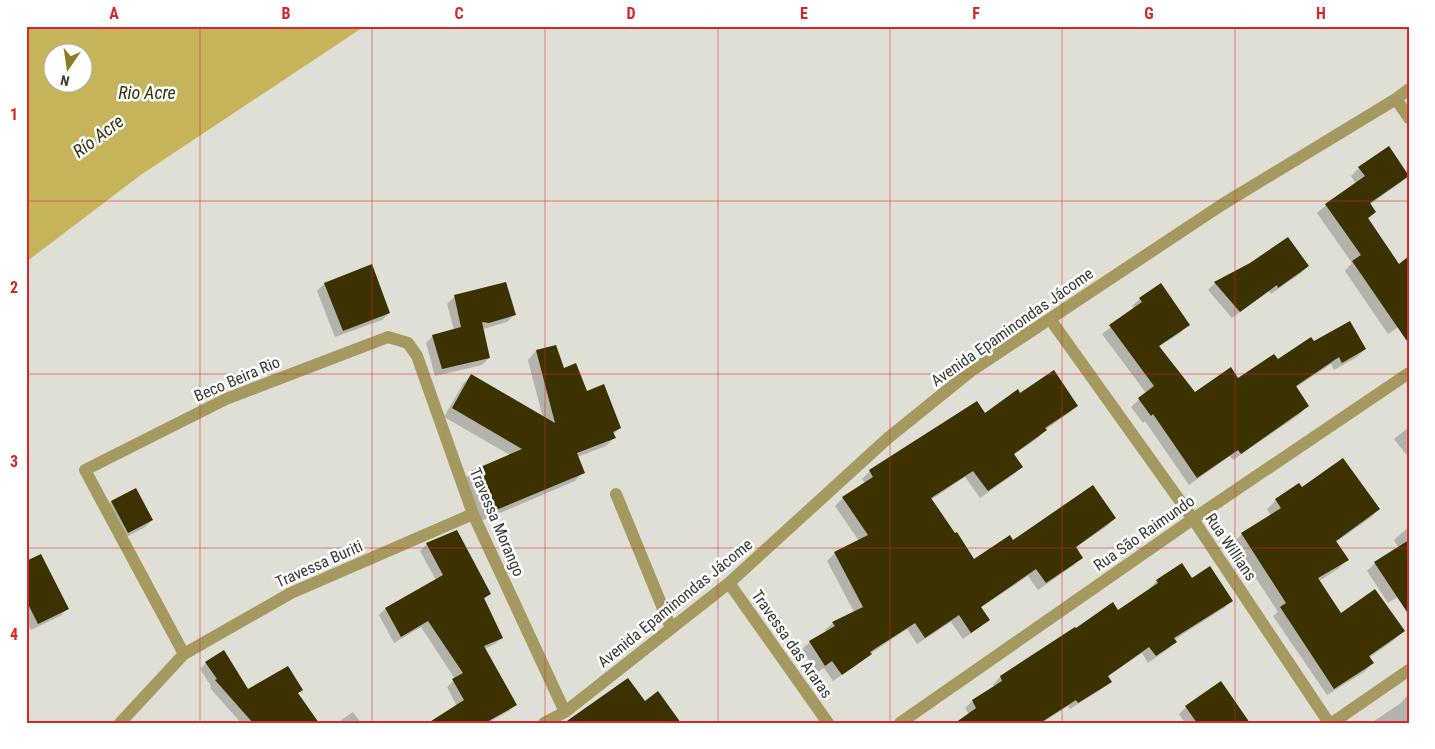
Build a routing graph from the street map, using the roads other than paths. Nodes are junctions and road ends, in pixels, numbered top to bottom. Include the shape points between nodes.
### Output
1 (1409, 89) edge
2 (1396, 99) junction
3 (1409, 118) edge
4 (1050, 319) junction
5 (408, 342) joint
6 (1409, 372) edge
7 (616, 494) dead end
8 (473, 514) junction
9 (1193, 519) junction
10 (729, 583) junction
11 (671, 628) junction
12 (184, 654) junction
13 (1409, 670) edge
14 (565, 712) junction
15 (120, 723) edge
16 (544, 723) edge
17 (828, 723) edge
18 (900, 723) edge
19 (1331, 723) edge

1 - 2 street, Avenida Epaminondas Jácome
2 - 3 street
2 - 4 street, Avenida Epaminondas Jácome via 1223,204
4 - 9 street, Rua Willians
4 - 10 street, Avenida Epaminondas Jácome via 971,371 888,438
5 - 8 street, Travessa Morango via 417,356
5 - 12 street, Beco Beira Rio via 388,337 226,398 85,470
6 - 9 street, Rua São Raimundo
7 - 11 street
8 - 12 street, Travessa Buriti via 291,593
8 - 14 street, Travessa Morango
9 - 18 street, Rua São Raimundo
9 - 19 street, Rua Willians
10 - 11 street, Avenida Epaminondas Jácome
10 - 17 street, Travessa das Araras
11 - 14 street, Avenida Epaminondas Jácome
12 - 15 street, Travessa Buriti
13 - 19 street
14 - 16 street, Avenida Epaminondas Jácome

